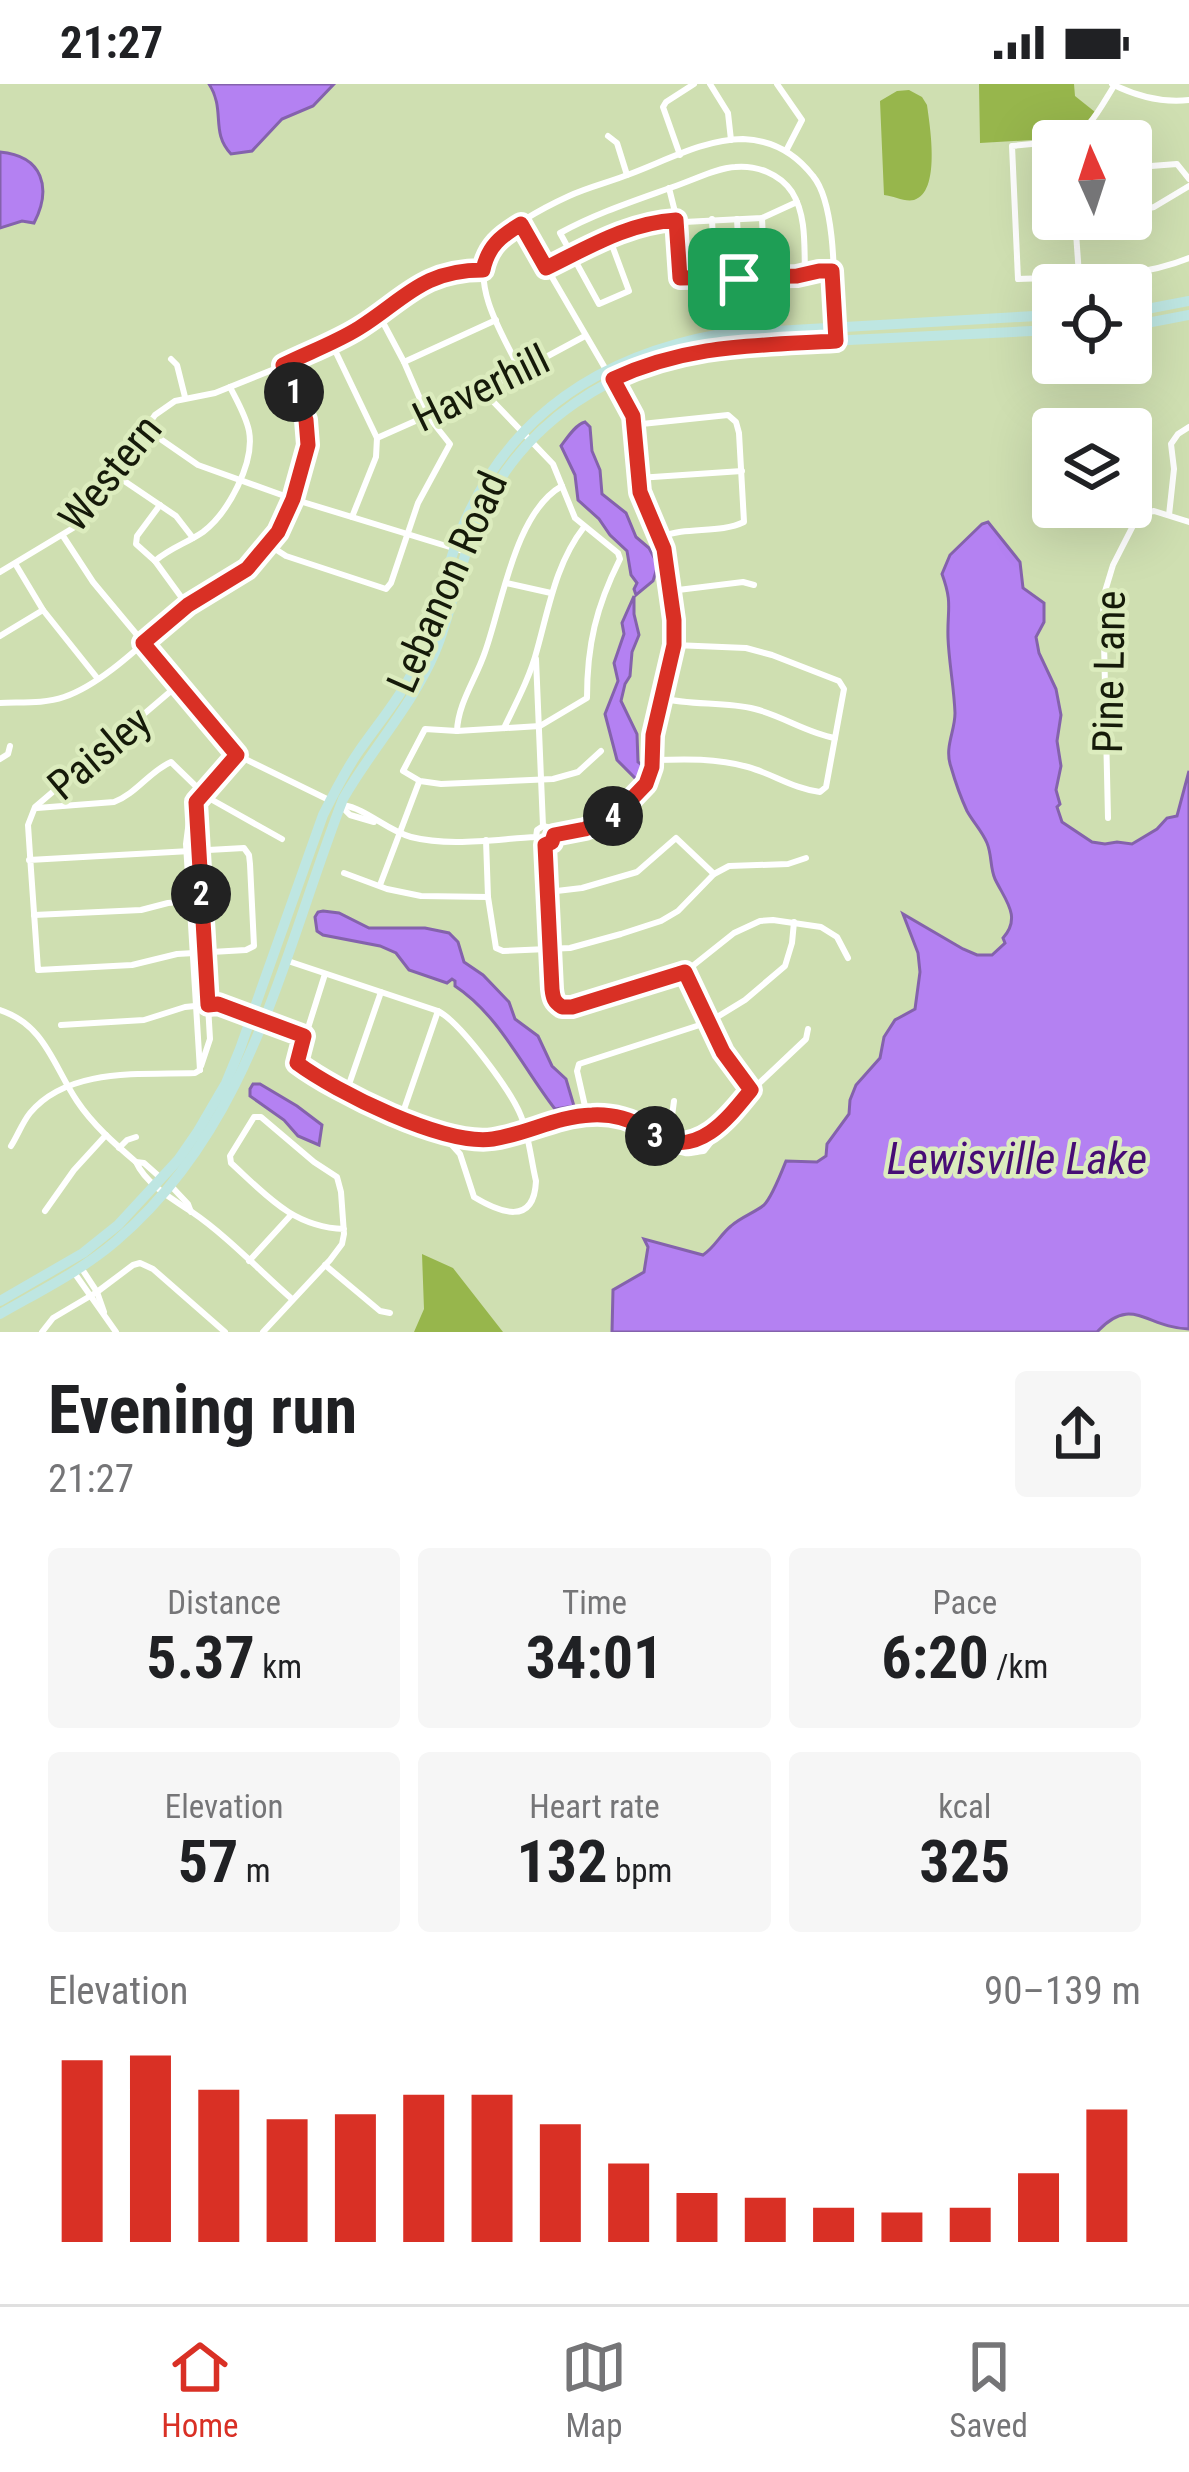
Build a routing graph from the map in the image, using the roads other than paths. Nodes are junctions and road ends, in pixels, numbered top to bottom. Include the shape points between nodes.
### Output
1 (694, 84) edge
2 (710, 84) edge
3 (777, 84) edge
4 (1113, 85) edge
5 (1189, 100) edge
6 (1092, 120) edge
7 (608, 136) dead end
8 (731, 140) junction
9 (1032, 144) edge
10 (786, 151) junction
11 (680, 155) junction
12 (1152, 165) edge
13 (627, 175) junction
14 (1189, 182) edge
15 (669, 188) junction
16 (797, 202) junction
17 (1152, 206) edge
18 (762, 218) junction
19 (712, 219) junction
20 (736, 219) junction
21 (676, 220) junction
22 (521, 224) junction
23 (609, 237) junction
24 (572, 255) junction
25 (1189, 257) edge
26 (546, 268) junction
27 (483, 270) junction
28 (1152, 270) edge
29 (832, 271) junction
30 (805, 275) junction
31 (715, 278) junction
32 (765, 278) junction
33 (739, 279) junction
34 (1032, 279) edge
35 (1189, 301) edge
36 (1152, 307) edge
37 (766, 309) dead end
38 (716, 310) dead end
39 (378, 313) junction
40 (1189, 315) edge
41 (1032, 317) edge
42 (496, 320) junction
43 (1152, 322) edge
44 (1032, 330) edge
45 (742, 333) junction
46 (835, 334) junction
47 (585, 336) junction
48 (331, 342) junction
49 (171, 358) dead end
50 (404, 362) junction
51 (283, 365) junction
52 (521, 373) junction
53 (608, 377) junction
54 (230, 387) junction
55 (483, 391) junction
56 (185, 397) junction
57 (427, 416) junction
58 (632, 425) junction
59 (1189, 428) edge
60 (146, 429) junction
61 (527, 437) junction
62 (376, 438) junction
63 (742, 471) junction
64 (114, 474) junction
65 (638, 478) junction
66 (240, 480) junction
67 (562, 486) junction
68 (293, 499) junction
69 (160, 505) junction
70 (1169, 515) junction
71 (352, 517) junction
72 (1189, 522) edge
73 (584, 527) junction
74 (406, 534) junction
75 (63, 536) junction
76 (661, 537) junction
77 (193, 538) junction
78 (269, 545) junction
79 (460, 550) junction
80 (155, 562) junction
81 (15, 564) junction
82 (0, 572) edge
83 (506, 583) junction
84 (754, 585) dead end
85 (670, 591) junction
86 (551, 593) junction
87 (188, 605) junction
88 (43, 610) junction
89 (0, 636) edge
90 (143, 643) junction
91 (674, 645) junction
92 (536, 656) junction
93 (98, 679) junction
94 (178, 685) junction
95 (661, 698) junction
96 (0, 704) edge
97 (540, 726) junction
98 (504, 729) junction
99 (457, 731) junction
100 (836, 738) junction
101 (10, 746) dead end
102 (601, 751) dead end
103 (237, 755) junction
104 (0, 759) edge
105 (652, 760) junction
106 (542, 780) junction
107 (420, 781) junction
108 (48, 794) junction
109 (202, 794) junction
110 (196, 802) junction
111 (336, 803) junction
112 (59, 806) junction
113 (35, 807) junction
114 (1108, 818) dead end
115 (543, 826) junction
116 (399, 833) junction
117 (554, 835) junction
118 (536, 837) junction
119 (282, 839) dead end
120 (486, 840) junction
121 (545, 845) junction
122 (186, 850) junction
123 (199, 850) junction
124 (806, 858) dead end
125 (29, 860) junction
126 (344, 873) dead end
127 (714, 874) junction
128 (380, 886) junction
129 (548, 892) junction
130 (488, 897) junction
131 (202, 901) junction
132 (189, 902) junction
133 (34, 915) junction
134 (794, 922) junction
135 (550, 949) junction
136 (192, 953) junction
137 (204, 953) junction
138 (848, 958) dead end
139 (284, 960) junction
140 (685, 972) junction
141 (326, 974) junction
142 (381, 992) junction
143 (208, 1005) junction
144 (195, 1006) junction
145 (0, 1010) edge
146 (438, 1011) junction
147 (258, 1016) junction
148 (709, 1022) junction
149 (61, 1024) dead end
150 (808, 1028) dead end
151 (306, 1033) junction
152 (200, 1070) junction
153 (69, 1087) junction
154 (751, 1090) junction
155 (346, 1093) junction
156 (674, 1101) dead end
157 (586, 1115) junction
158 (401, 1118) junction
159 (438, 1130) junction
160 (525, 1131) junction
161 (106, 1135) junction
162 (136, 1137) dead end
163 (659, 1139) junction
164 (472, 1140) junction
165 (11, 1146) dead end
166 (119, 1148) junction
167 (461, 1157) junction
168 (163, 1186) junction
169 (45, 1211) dead end
170 (291, 1215) junction
171 (344, 1229) junction
172 (248, 1261) junction
173 (325, 1265) junction
174 (76, 1266) junction
175 (93, 1294) junction
176 (292, 1299) junction
177 (0, 1301) edge
178 (391, 1313) dead end
179 (0, 1314) edge
180 (42, 1331) edge
181 (116, 1332) edge
182 (225, 1332) edge
183 (263, 1332) edge

1 - 11 street via 662,111
2 - 8 street via 728,113
3 - 10 street via 802,122
4 - 5 street
4 - 6 street
7 - 13 street
8 - 10 street
8 - 11 street
9 - 34 street via 1012,146 1018,280
10 - 29 street via 824,193
11 - 13 street
12 - 14 street via 1177,164
13 - 22 street
14 - 17 street
15 - 16 street via 747,167 784,182
15 - 21 street
15 - 24 street via 560,233
16 - 18 street
16 - 30 street
18 - 20 street
18 - 32 street
19 - 20 street
19 - 21 street
19 - 31 street
20 - 33 street
21 - 23 street
21 - 31 street via 680,278
22 - 26 street
22 - 27 street via 497,240
23 - 24 street
23 - 24 street via 628,291 599,304
24 - 26 street
25 - 28 street
26 - 47 street
27 - 39 street, Western via 445,274
27 - 42 street
29 - 30 street
29 - 46 street
30 - 32 street
31 - 33 street
31 - 38 street
32 - 33 street
32 - 37 street
33 - 45 street
35 - 36 main road
39 - 48 street, Western
39 - 50 street
40 - 43 main road
41 - 46 main road, Lebanon Road
42 - 50 street
42 - 52 street
44 - 46 main road, Lebanon Road
45 - 46 main road, Lebanon Road
45 - 53 main road, Lebanon Road via 680,341
46 - 53 main road, Lebanon Road via 687,352
47 - 52 street, Haverhill
47 - 53 street
48 - 51 street, Western
48 - 62 street
49 - 56 street
50 - 57 street
51 - 54 street, Western
51 - 68 street via 308,437
52 - 55 street, Haverhill
53 - 58 street
53 - 61 main road, Lebanon Road via 567,394
54 - 56 street, Western
54 - 66 street via 250,436
55 - 57 street, Haverhill
55 - 61 street
56 - 60 street, Western
57 - 62 street, Haverhill
57 - 74 street via 450,444
58 - 63 street via 732,416
58 - 65 street
59 - 70 street via 1171,444
60 - 64 street, Western
60 - 66 street via 198,466
61 - 67 street
61 - 79 main road, Lebanon Road via 503,455 482,488
62 - 71 street
63 - 65 street
63 - 76 street via 744,522
64 - 69 street
64 - 75 street, Western
65 - 76 street
66 - 68 street
66 - 77 street via 226,508
67 - 73 street
67 - 83 street via 539,508
68 - 71 street
68 - 78 street
69 - 77 street
69 - 80 street via 135,540
70 - 72 street
70 - 114 street, Pine Lane via 1139,514 1103,598
71 - 74 street
73 - 86 street
73 - 97 street via 620,559 587,653 587,698
74 - 78 street via 388,589
74 - 79 street
75 - 81 street, Western
75 - 90 street
76 - 85 street
77 - 80 street
78 - 87 street
79 - 111 main road, Lebanon Road via 418,662 349,767
80 - 87 street
81 - 82 street, Western
81 - 88 street
83 - 86 street
83 - 99 street
84 - 85 street
85 - 91 street
86 - 92 street
87 - 90 street
88 - 89 street
88 - 93 street
90 - 93 street
90 - 94 street
91 - 95 street
91 - 100 street via 760,651 844,684
92 - 97 street
92 - 98 street
93 - 96 street via 60,698
94 - 103 street
94 - 108 street, Paisley
95 - 100 street via 758,710
95 - 105 street
97 - 98 street
97 - 106 street
98 - 99 street
99 - 107 street via 425,728 403,771
100 - 105 street via 823,790 712,760
101 - 104 street
102 - 106 street via 578,772
103 - 109 street
103 - 111 street
105 - 117 street via 646,784 616,814
106 - 107 street
106 - 115 street
107 - 116 street
108 - 112 street
108 - 113 street, Paisley
109 - 110 street
109 - 112 street via 169,762 123,799
109 - 119 street
110 - 122 street
110 - 123 street
111 - 116 street
111 - 139 main road, Lebanon Road
111 - 147 main road, Lebanon Road
112 - 113 street
113 - 125 street, Paisley
115 - 117 street
115 - 118 street
116 - 120 street
116 - 128 street
117 - 121 street
118 - 120 street
118 - 121 street
120 - 130 street
121 - 129 street
122 - 123 street
122 - 125 street
122 - 132 street
123 - 131 street
123 - 137 street via 244,848 249,855 254,946
124 - 127 street
125 - 133 street, Paisley
126 - 128 street
127 - 129 street via 676,838 637,872
127 - 135 street via 662,921
128 - 130 street via 434,898
129 - 135 street
130 - 135 street via 498,950
131 - 132 street
131 - 137 street
132 - 133 street
132 - 136 street
133 - 136 street, Paisley via 38,970
134 - 138 street via 830,932
134 - 140 street via 747,925
134 - 148 street via 785,966
135 - 140 street via 553,998 562,1007
136 - 137 street
136 - 144 street
137 - 143 street
139 - 141 street
139 - 147 main road, Lebanon Road
140 - 148 street
141 - 142 street
141 - 151 street
142 - 146 street
142 - 155 street
143 - 144 street
143 - 147 street via 232,1004
143 - 152 street
144 - 149 street via 144,1020
144 - 152 street
145 - 153 street via 38,1034
146 - 158 street
146 - 160 street via 488,1063
147 - 151 street
147 - 168 main road, Lebanon Road
148 - 154 street
148 - 157 street via 579,1064
150 - 154 street
151 - 155 street via 297,1063
152 - 153 street
153 - 161 street
153 - 165 street via 34,1109
154 - 163 street via 704,1150 687,1154
155 - 158 street
156 - 163 street
157 - 160 street
157 - 163 street via 619,1117
158 - 159 street
159 - 164 street
159 - 167 street
160 - 164 street
160 - 167 street via 536,1190 518,1211 504,1213 474,1197
161 - 166 street
161 - 169 street
162 - 166 street
164 - 167 street
166 - 168 street
168 - 172 street
168 - 174 main road, Lebanon Road
170 - 171 street
170 - 171 street via 229,1159 257,1116 332,1172
170 - 172 street
171 - 173 street
172 - 176 street
173 - 176 street
173 - 178 street
174 - 175 street
174 - 177 main road, Lebanon Road
174 - 179 main road, Lebanon Road
175 - 180 street
175 - 181 street
175 - 182 street via 140,1264
176 - 183 street

